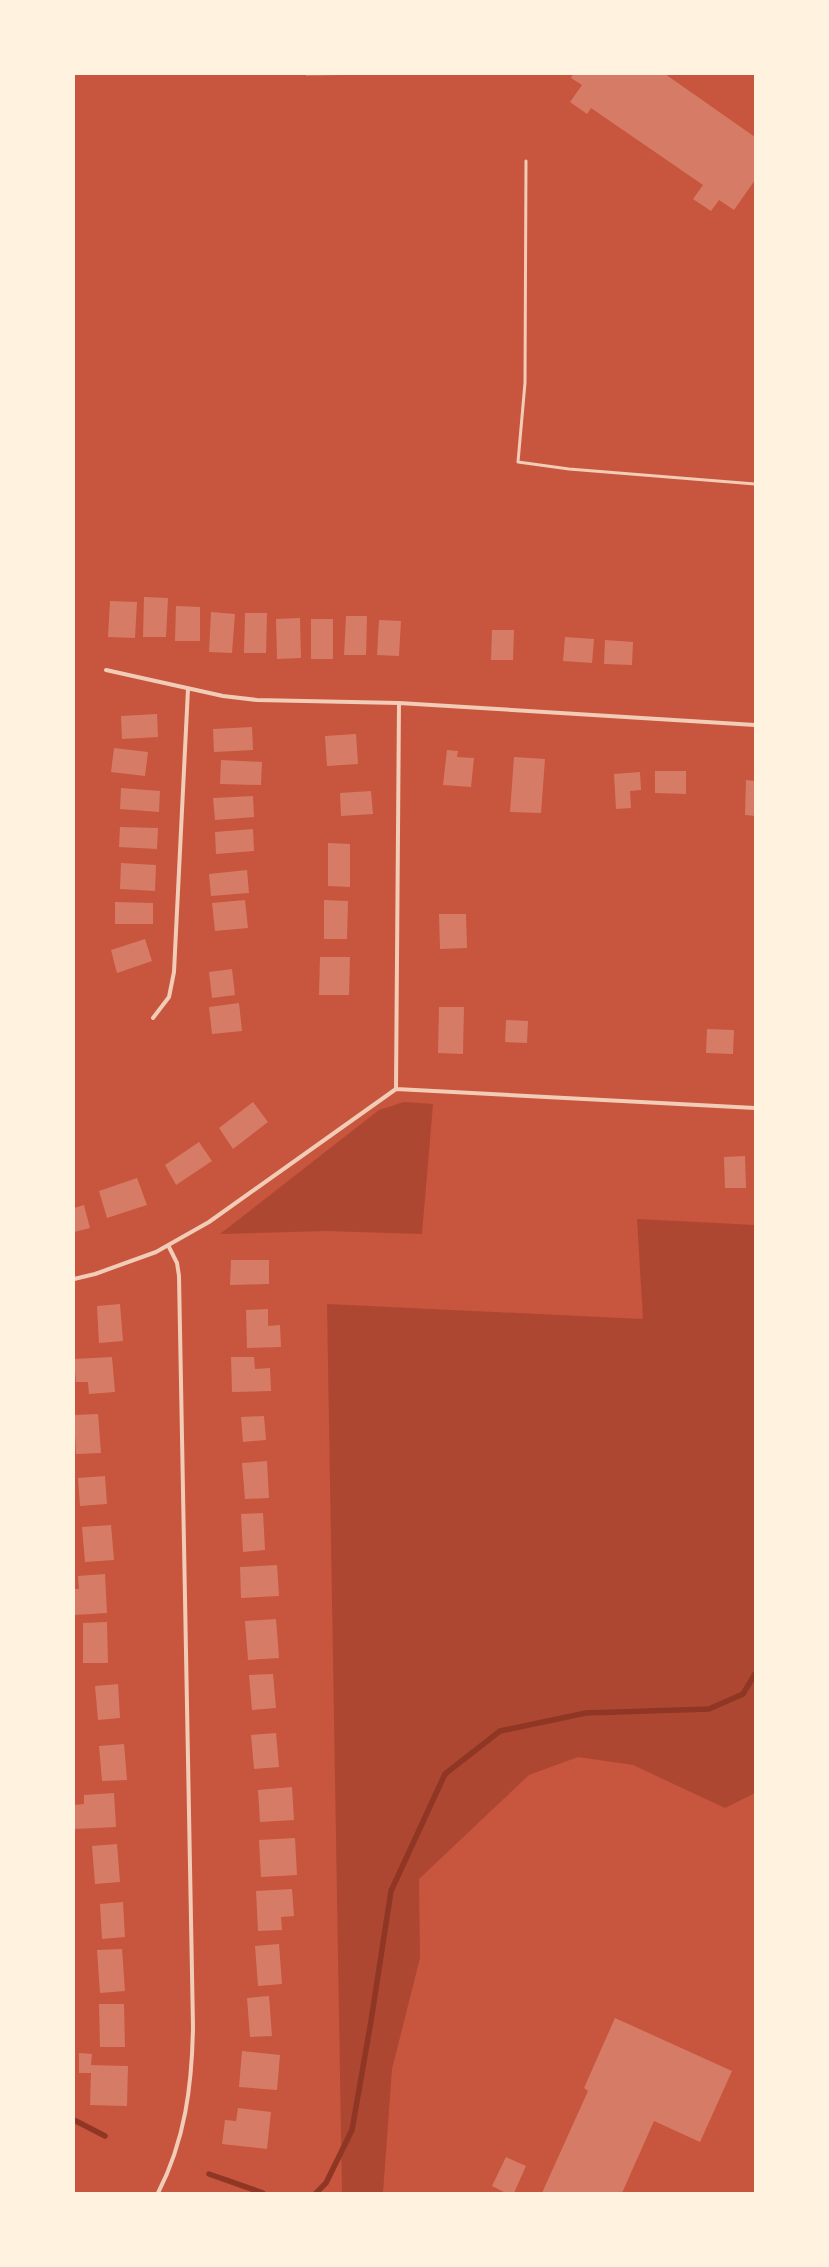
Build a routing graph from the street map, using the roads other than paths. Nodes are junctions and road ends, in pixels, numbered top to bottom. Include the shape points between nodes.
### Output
1 (526, 161) dead end
2 (755, 484) edge
3 (106, 670) dead end
4 (188, 689) junction
5 (399, 702) junction
6 (755, 725) edge
7 (153, 1018) dead end
8 (396, 1088) junction
9 (755, 1108) edge
10 (168, 1245) junction
11 (74, 1279) edge
12 (158, 2193) edge

1 - 2 lane via 525,383 518,462 569,469
3 - 4 street
4 - 5 street via 257,700
4 - 7 street via 174,972 169,997
5 - 6 street
5 - 8 street
8 - 9 street
8 - 10 street via 209,1222
10 - 11 street via 156,1252
10 - 12 street via 177,1263 179,1276 193,2068 189,2102 180,2139

